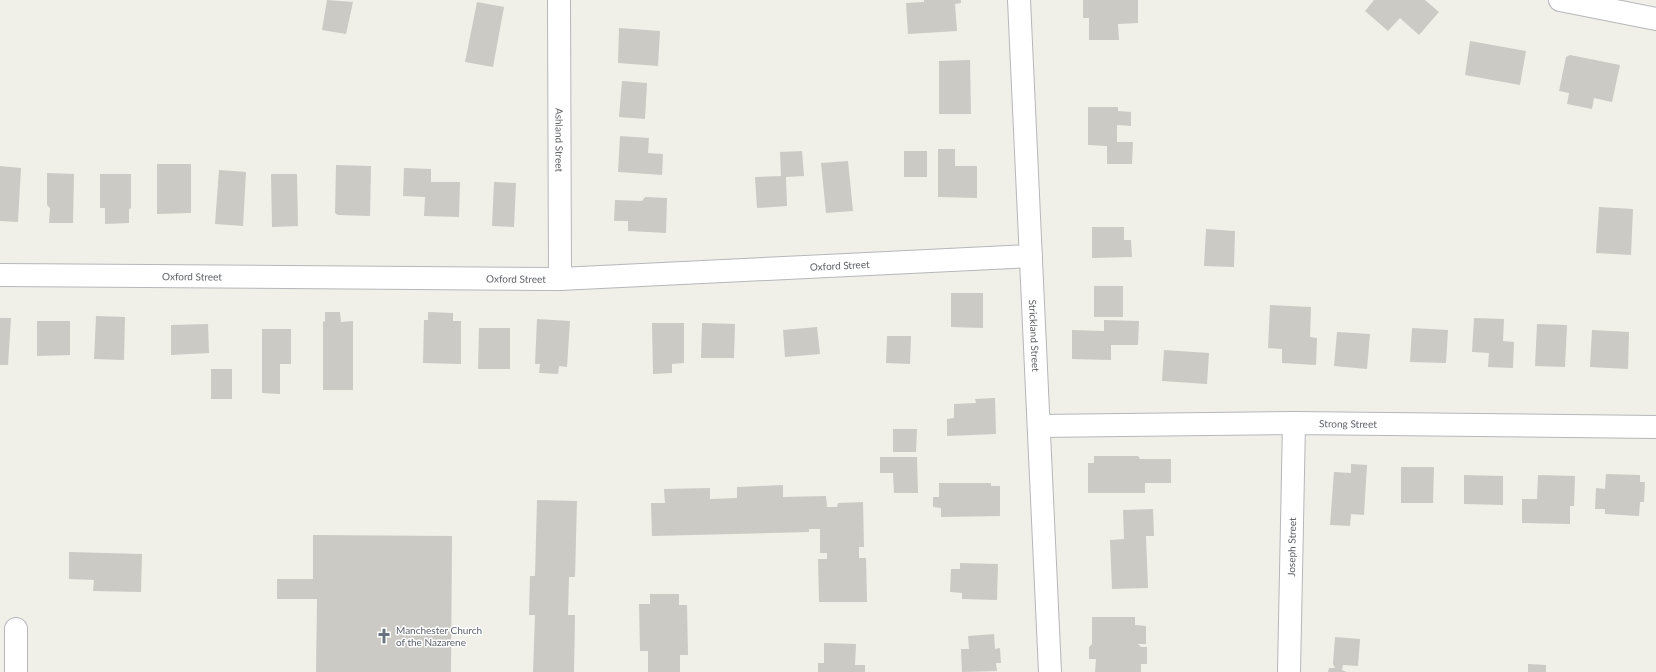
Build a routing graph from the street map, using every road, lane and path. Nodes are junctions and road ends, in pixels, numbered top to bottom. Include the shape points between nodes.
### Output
1 (559, 0) edge
2 (1019, 0) edge
3 (1560, 0) edge
4 (1656, 19) edge
5 (1031, 256) junction
6 (0, 275) edge
7 (560, 280) junction
8 (1294, 423) junction
9 (1039, 426) junction
10 (1656, 427) edge
11 (16, 629) dead end
12 (16, 672) edge
13 (1050, 672) edge
14 (1289, 672) edge

1 - 7 street, Ashland Street
2 - 5 street, Strickland Street
3 - 4 street
5 - 7 street, Oxford Street
5 - 9 street, Strickland Street
6 - 7 street, Oxford Street
8 - 9 street, Strong Street
8 - 10 street, Strong Street
8 - 14 street, Joseph Street
9 - 13 street, Strickland Street
11 - 12 street

